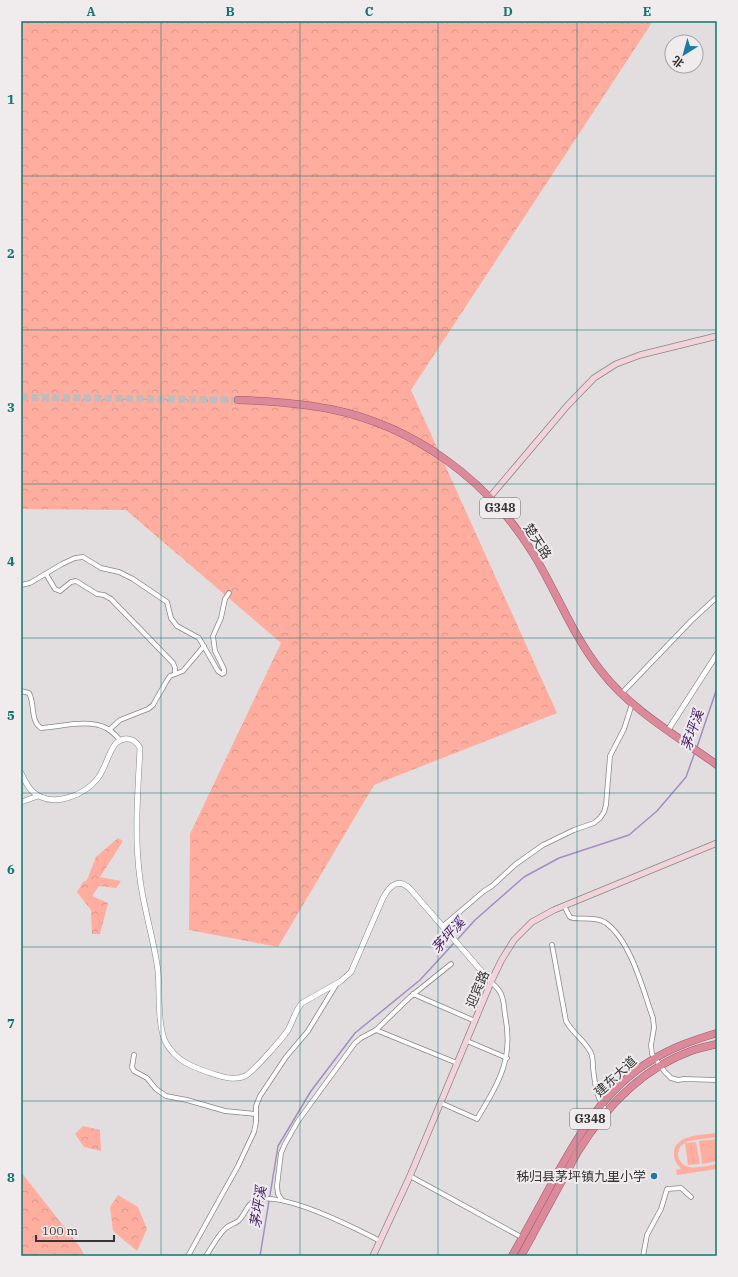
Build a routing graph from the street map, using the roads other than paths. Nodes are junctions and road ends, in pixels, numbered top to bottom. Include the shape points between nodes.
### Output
1 (717, 336) edge
2 (238, 400) tunnel mouth
3 (490, 497) junction
4 (46, 574) junction
5 (21, 585) edge
6 (229, 593) dead end
7 (717, 597) edge
8 (204, 646) junction
9 (717, 654) edge
10 (174, 674) junction
11 (21, 691) edge
12 (622, 694) junction
13 (632, 704) junction
14 (109, 730) junction
15 (668, 730) junction
16 (120, 740) junction
17 (717, 765) edge
18 (21, 773) edge
19 (38, 796) junction
20 (21, 802) edge
21 (717, 843) edge
22 (564, 906) junction
23 (443, 926) junction
24 (552, 945) dead end
25 (451, 964) dead end
26 (491, 982) junction
27 (336, 985) junction
28 (413, 994) junction
29 (475, 1020) junction
30 (376, 1030) junction
31 (717, 1034) edge
32 (467, 1041) junction
33 (717, 1044) edge
34 (134, 1055) dead end
35 (507, 1058) junction
36 (655, 1058) junction
37 (457, 1063) junction
38 (660, 1066) junction
39 (717, 1080) edge
40 (441, 1103) junction
41 (601, 1105) junction
42 (607, 1111) junction
43 (256, 1114) junction
44 (410, 1176) junction
45 (691, 1197) dead end
46 (282, 1200) junction
47 (525, 1240) junction
48 (380, 1241) junction
49 (188, 1256) edge
50 (206, 1256) edge
51 (373, 1256) edge
52 (512, 1256) edge
53 (521, 1256) edge
54 (643, 1256) edge

1 - 3 main road via 640,355 616,364 594,378
2 - 3 highway, 楚天路 / G348 via 307,405 375,422 437,453 473,480
3 - 12 highway, 楚天路 / G348 via 533,554 588,653
4 - 5 street
4 - 8 street via 75,558 83,557 101,568 120,572 167,602 169,614 174,622 199,638
4 - 10 street via 55,589 60,591 76,581 111,599 173,663
6 - 8 street via 213,636 215,651 224,669 223,674 220,674
7 - 12 street
8 - 10 street via 183,671
9 - 15 street
10 - 14 street via 166,682 154,705 148,710 120,720
11 - 14 street via 29,693 32,698 35,722 41,728 65,724 89,725
12 - 13 highway, 楚天路 / G348
13 - 15 highway, 楚天路 / G348
13 - 23 street via 624,729 610,756 606,805 600,818 543,845 516,864
14 - 16 street
15 - 17 highway, 楚天路 / G348
16 - 19 street via 114,746 100,775 84,791 62,799
16 - 27 street via 131,739 140,748 137,841 140,878 157,969 163,1034 176,1056 192,1067 221,1077 245,1076 285,1034 302,1003
18 - 19 street via 28,786
19 - 20 street
21 - 22 main road, 迎宾路
22 - 26 main road, 迎宾路 via 543,916 522,931 507,950
22 - 36 street via 574,919 589,918 605,922 614,930 630,954 653,1018 651,1045
23 - 26 street
23 - 27 street via 406,885 397,884 383,898 351,972
24 - 41 street via 566,1021 590,1051
25 - 28 street
26 - 29 main road, 迎宾路
26 - 35 street via 501,993 507,1025
27 - 43 street via 308,1031 263,1091 256,1106
28 - 29 street
28 - 30 street
29 - 32 main road, 迎宾路
30 - 37 street
30 - 46 street via 355,1043 302,1115 285,1144 281,1153 277,1186
31 - 36 highway, 建东大道 / G348 via 687,1043
32 - 35 street
32 - 37 main road, 迎宾路
33 - 38 highway, 建东大道 / G348 via 690,1052
34 - 43 street via 134,1071 147,1078 166,1096 225,1111
35 - 40 street via 502,1075 477,1119
36 - 38 street
36 - 41 highway, 建东大道 / G348 via 634,1072
37 - 40 main road, 迎宾路
38 - 39 street via 671,1078 678,1080
38 - 42 highway, 建东大道 / G348 via 639,1080
40 - 44 main road, 迎宾路
41 - 42 street
41 - 47 highway, 建东大道 / G348 via 580,1132
42 - 47 highway, 建东大道 / G348 via 587,1136
43 - 49 street via 256,1127 241,1159
44 - 47 street
44 - 48 main road, 迎宾路
45 - 54 street via 681,1188 667,1189 661,1209 647,1235
46 - 48 street via 334,1219
46 - 50 street via 257,1200 251,1203 237,1222 225,1229
47 - 52 highway, 建东大道 / G348
47 - 53 highway, 建东大道 / G348
48 - 51 main road, 迎宾路

